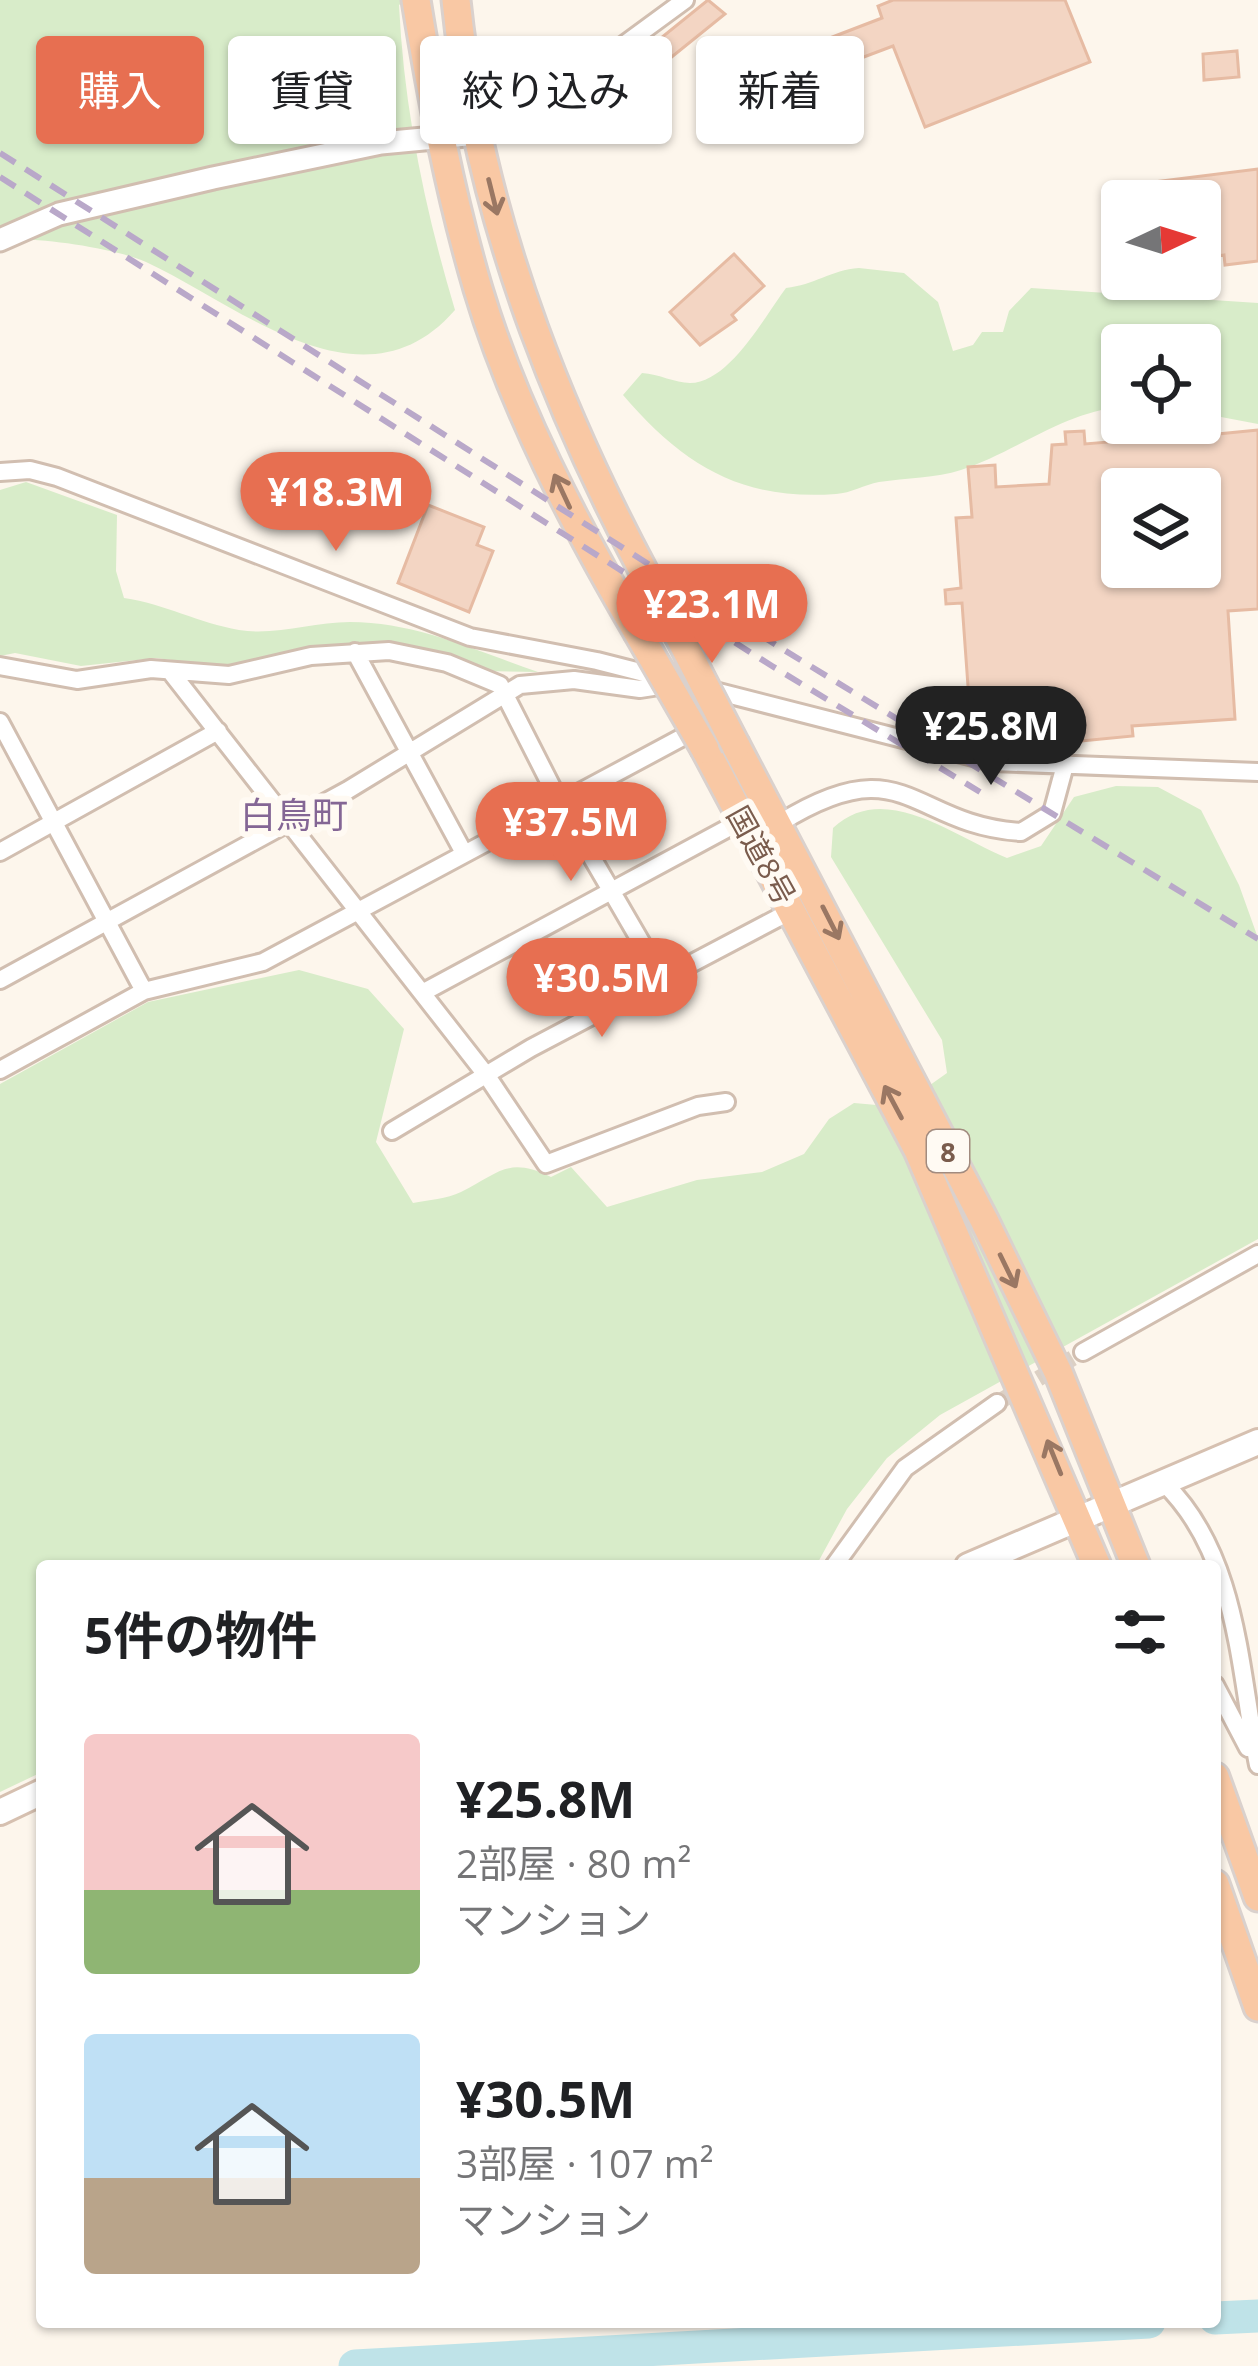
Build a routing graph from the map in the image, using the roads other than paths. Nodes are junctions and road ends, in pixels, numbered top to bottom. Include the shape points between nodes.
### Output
1 (416, 0) edge
2 (456, 0) edge
3 (685, 0) edge
4 (422, 36) edge
5 (462, 36) edge
6 (636, 36) edge
7 (420, 141) edge
8 (440, 144) edge
9 (480, 144) edge
10 (0, 240) edge
11 (0, 472) edge
12 (355, 652) junction
13 (0, 666) edge
14 (170, 671) junction
15 (673, 684) junction
16 (506, 695) junction
17 (1, 726) edge
18 (218, 731) junction
19 (700, 740) junction
20 (408, 753) junction
21 (1065, 765) junction
22 (1258, 772) edge
23 (559, 801) junction
24 (743, 820) junction
25 (290, 822) junction
26 (53, 823) junction
27 (779, 823) junction
28 (0, 852) edge
29 (464, 853) junction
30 (614, 891) junction
31 (359, 910) junction
32 (793, 910) junction
33 (106, 921) junction
34 (662, 978) junction
35 (0, 980) edge
36 (144, 991) junction
37 (422, 993) junction
38 (0, 1070) edge
39 (487, 1076) junction
40 (726, 1102) dead end
41 (392, 1131) dead end
42 (1258, 1254) edge
43 (1083, 1352) tunnel mouth
44 (998, 1402) tunnel mouth
45 (1258, 1442) edge
46 (1164, 1483) junction
47 (1113, 1507) junction
48 (1079, 1521) junction
49 (838, 1560) edge
50 (983, 1560) edge
51 (1095, 1560) edge
52 (1134, 1560) edge
53 (1215, 1560) edge
54 (1221, 1588) edge
55 (1221, 1696) edge
56 (1258, 1765) edge
57 (1221, 1794) edge
58 (36, 1795) edge
59 (0, 1812) edge
60 (1258, 1897) edge
61 (1221, 1901) edge
62 (1258, 2007) edge

1 - 4 highway, 国道8号 / 8
2 - 5 highway, 国道8号 / 8
3 - 6 street
7 - 10 street via 59,214
19 -> 8 highway, 国道8号 / 8, bridge via 599,567 524,408 479,293
9 -> 27 highway, 国道8号 / 8, bridge via 520,296 621,534
11 - 15 street via 56,477 470,637
12 - 14 street via 229,675
12 - 16 street via 447,663
12 - 20 street
13 - 14 street via 77,680
14 - 18 street
15 - 16 street via 537,681
15 - 21 street via 918,747
16 - 20 street
16 - 23 street
17 - 26 street
18 - 25 street
18 - 26 street
19 - 23 street
19 - 24 highway, 国道8号 / 8
20 - 25 street
20 - 29 street
21 - 22 street
21 - 27 street via 1052,813 1022,832 878,789 822,796
23 - 29 street
23 - 30 street
24 - 30 street
24 - 32 highway, 国道8号 / 8
25 - 31 street
25 - 33 street
26 - 28 street
26 - 33 street
27 -> 47 highway, 国道8号 / 8 via 1058,1372
29 - 31 street
30 - 34 street
30 - 37 street
31 - 36 street via 262,962
31 - 37 street
32 - 34 street
48 -> 32 highway, 国道8号 / 8 via 918,1150
33 - 35 street
33 - 36 street
34 - 39 street
36 - 38 street
37 - 39 street
39 - 40 street via 546,1164
39 - 41 street
42 - 43 street
44 - 49 street via 904,1468
45 - 46 main road
46 - 47 main road
46 - 53 street via 1190,1508
47 - 48 main road
47 - 52 highway, 国道8号 / 8
48 - 50 main road
48 - 51 highway, 国道8号 / 8
54 - 56 street
55 - 56 street
57 - 60 highway
58 - 59 main road
61 - 62 highway

